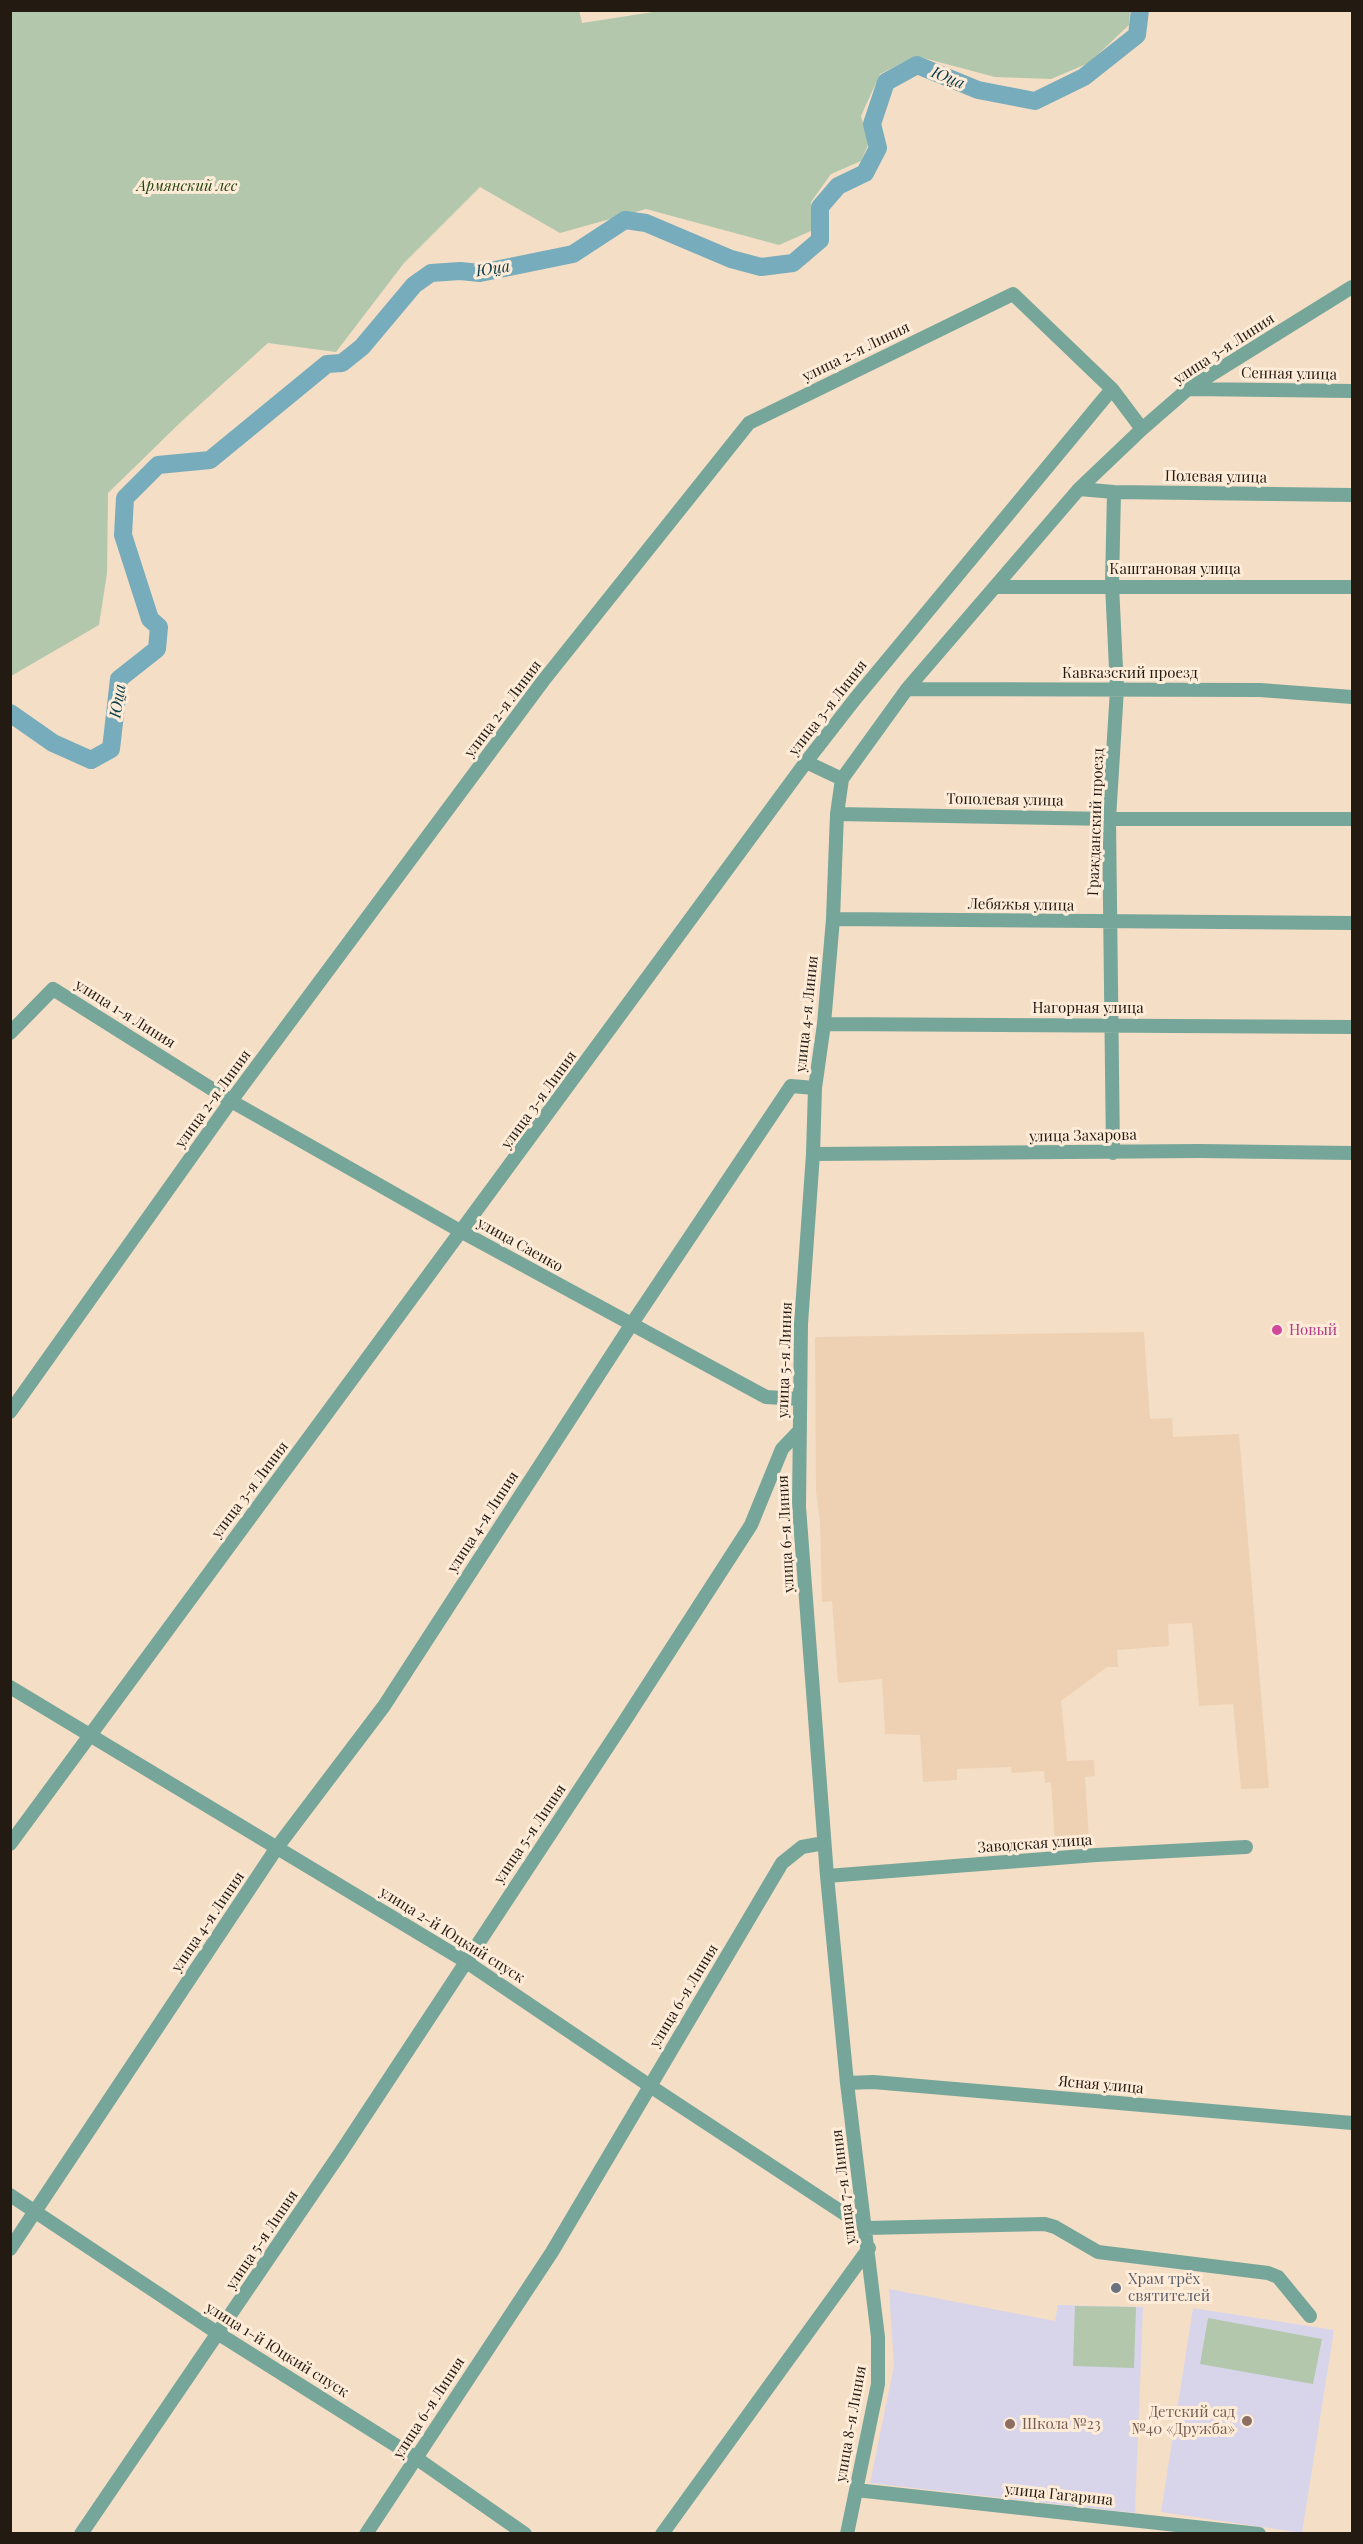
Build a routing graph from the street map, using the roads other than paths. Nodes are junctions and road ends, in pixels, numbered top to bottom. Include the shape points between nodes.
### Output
1 (1349, 292) edge
2 (1112, 388) junction
3 (1188, 389) junction
4 (1353, 391) edge
5 (1142, 429) junction
6 (1079, 489) junction
7 (1114, 492) junction
8 (1353, 495) edge
9 (1112, 585) junction
10 (996, 587) junction
11 (1353, 587) edge
12 (907, 689) junction
13 (1118, 689) junction
14 (1353, 697) edge
15 (806, 762) junction
16 (842, 779) junction
17 (837, 814) junction
18 (1109, 819) junction
19 (1353, 819) edge
20 (833, 919) junction
21 (1110, 922) junction
22 (1353, 923) edge
23 (824, 1024) junction
24 (1112, 1024) junction
25 (1353, 1027) edge
26 (10, 1034) edge
27 (815, 1088) junction
28 (231, 1101) junction
29 (1113, 1153) junction
30 (1353, 1153) edge
31 (813, 1154) junction
32 (462, 1232) junction
33 (631, 1325) junction
34 (800, 1399) junction
35 (10, 1412) edge
36 (800, 1430) junction
37 (10, 1687) edge
38 (90, 1734) junction
39 (824, 1843) junction
40 (10, 1844) edge
41 (279, 1846) junction
42 (1246, 1847) dead end
43 (827, 1876) junction
44 (465, 1960) junction
45 (847, 2083) junction
46 (650, 2086) junction
47 (1353, 2123) edge
48 (10, 2195) edge
49 (35, 2212) junction
50 (866, 2228) junction
51 (869, 2248) junction
52 (10, 2249) edge
53 (1310, 2316) dead end
54 (219, 2334) junction
55 (416, 2458) junction
56 (856, 2490) junction
57 (81, 2534) edge
58 (366, 2534) edge
59 (525, 2534) edge
60 (662, 2534) edge
61 (847, 2534) edge
62 (1259, 2534) edge

1 - 3 street, улица 3-я Линия
2 - 5 street, улица 2-я Линия
2 - 15 street, улица 3-я Линия
2 - 28 street, улица 2-я Линия via 1013,294 749,423 543,681
3 - 4 street, Сенная улица
3 - 5 street, улица 3-я Линия
5 - 6 street, улица 3-я Линия
6 - 7 street, Полевая улица
6 - 10 street, улица 3-я Линия
7 - 8 street, Полевая улица
7 - 9 street, Гражданский проезд
9 - 10 street, Каштановая улица
9 - 11 street, Каштановая улица
9 - 13 street, Гражданский проезд
10 - 12 street, улица 3-я Линия
12 - 13 street, Кавказский проезд
12 - 16 street, улица 3-я Линия
13 - 14 street, Кавказский проезд via 1260,690
13 - 18 street, Гражданский проезд
15 - 16 street
15 - 32 street, улица 3-я Линия
16 - 17 street, улица 4-я Линия
17 - 18 street, Тополевая улица
17 - 20 street, улица 4-я Линия
18 - 19 street, Тополевая улица
18 - 21 street, Гражданский проезд
20 - 21 street, Лебяжья улица
20 - 23 street, улица 4-я Линия
21 - 22 street, Лебяжья улица
21 - 24 street, Гражданский проезд
23 - 24 street, Нагорная улица
23 - 27 street, улица 4-я Линия
24 - 25 street, Нагорная улица
24 - 29 street, Гражданский проезд
26 - 28 street, улица 1-я Линия via 53,989
27 - 31 street, улица 5-я Линия
27 - 33 street, улица 4-я Линия via 791,1086
28 - 32 street, улица Саенко
28 - 35 street, улица 2-я Линия
29 - 30 street, улица Захарова
29 - 31 street, улица Захарова
31 - 34 street, улица 5-я Линия
32 - 33 street, улица Саенко
32 - 38 street, улица 3-я Линия
33 - 34 street, улица Саенко via 766,1397
33 - 41 street, улица 4-я Линия via 384,1706
34 - 36 street, улица 5-я Линия
36 - 39 street, улица 6-я Линия via 800,1507
36 - 44 street, улица 5-я Линия via 782,1449 744,1535
37 - 38 street, улица 2-й Юцкий спуск
38 - 40 street, улица 3-я Линия
38 - 41 street, улица 2-й Юцкий спуск
39 - 43 street, улица 7-я Линия
39 - 46 street, улица 6-я Линия via 802,1847 782,1863
41 - 44 street, улица 2-й Юцкий спуск
41 - 49 street, улица 4-я Линия
42 - 43 street, Заводская улица
43 - 45 street, улица 7-я Линия
44 - 46 street, улица 2-й Юцкий спуск
44 - 54 street, улица 5-я Линия
45 - 47 street, Ясная улица
45 - 50 street, улица 7-я Линия
46 - 50 street, улица 2-й Юцкий спуск
46 - 55 street, улица 6-я Линия via 552,2252
48 - 49 street, улица 1-й Юцкий спуск
49 - 52 street, улица 4-я Линия
49 - 54 street, улица 1-й Юцкий спуск
50 - 51 street, улица 7-я Линия
50 - 53 street via 1045,2224 1098,2252 1268,2273 1278,2277
51 - 56 street, улица 8-я Линия via 879,2360 874,2407
51 - 60 street, улица 7-я Линия
54 - 55 street, улица 1-й Юцкий спуск
54 - 57 street, улица 5-я Линия
55 - 58 street, улица 6-я Линия
55 - 59 street, улица 1-й Юцкий спуск
56 - 61 street, улица 8-я Линия
56 - 62 street, улица Гагарина

